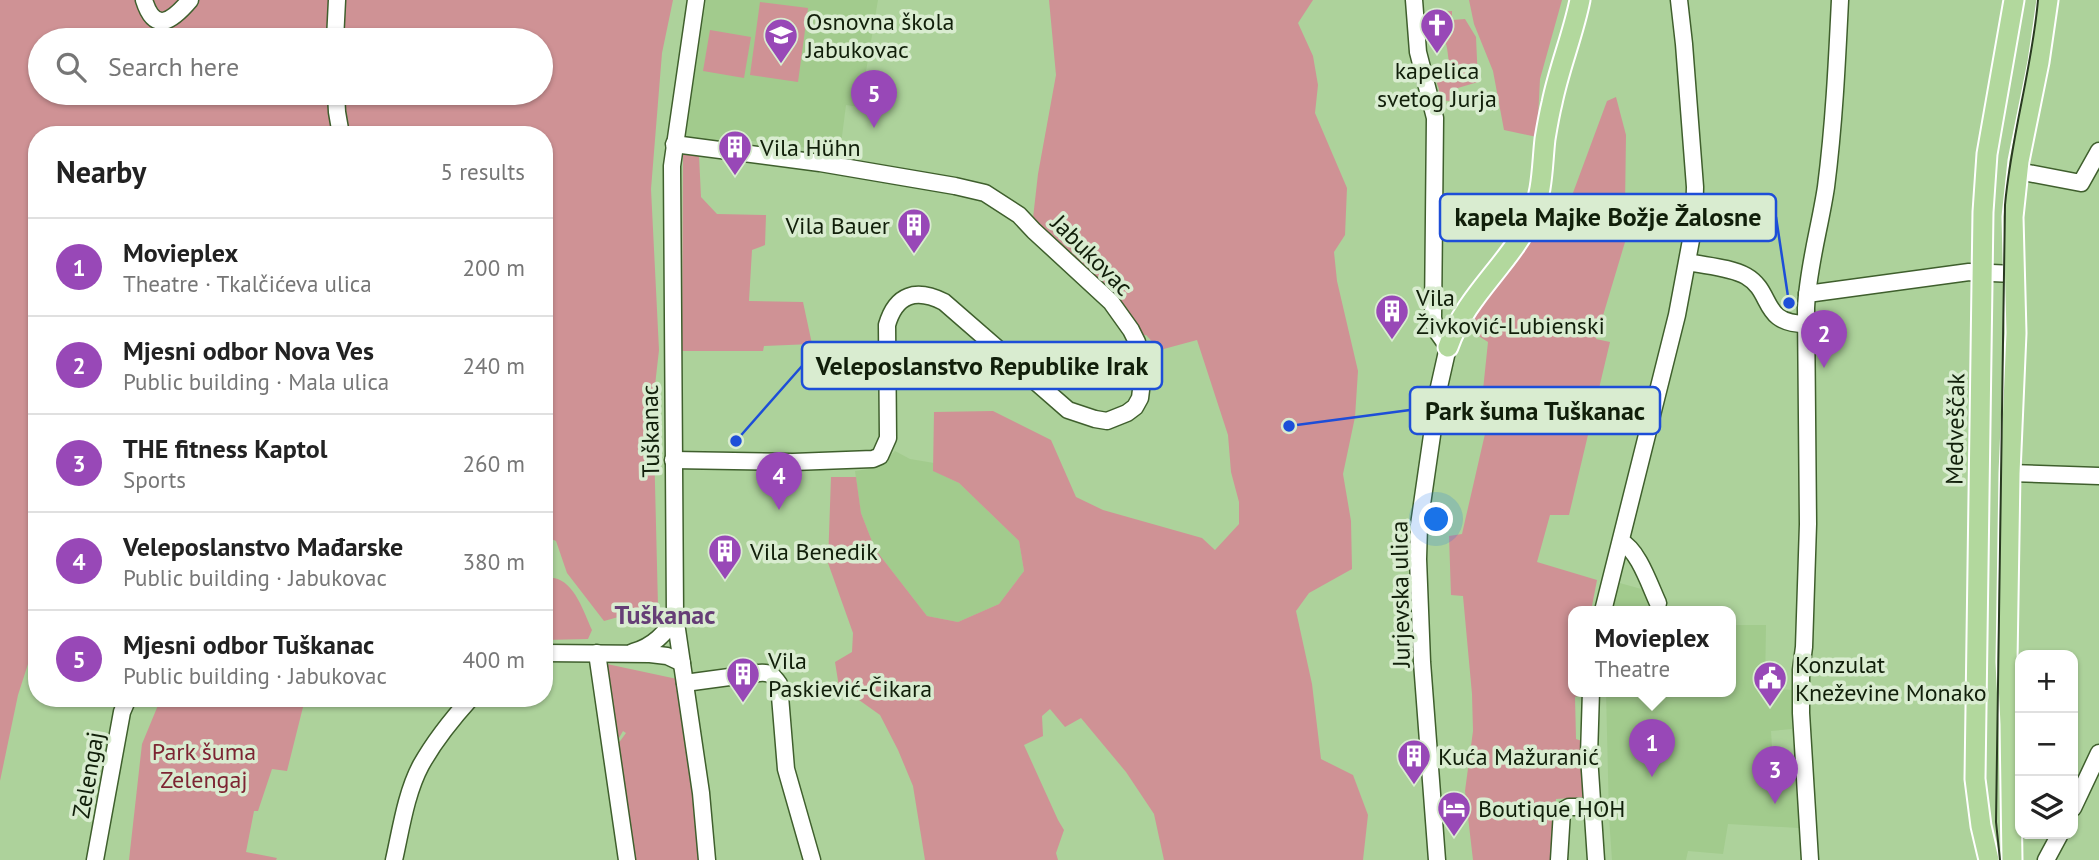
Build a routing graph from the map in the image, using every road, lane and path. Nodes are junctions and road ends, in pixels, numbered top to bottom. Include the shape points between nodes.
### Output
1 (144, 0) edge
2 (190, 0) edge
3 (337, 0) edge
4 (696, 0) edge
5 (1414, 0) edge
6 (1580, 0) edge
7 (1679, 0) edge
8 (1840, 0) edge
9 (2014, 0) edge
10 (2048, 0) edge
11 (336, 28) edge
12 (337, 105) edge
13 (340, 126) edge
14 (674, 144) junction
15 (2099, 151) edge
16 (2018, 171) junction
17 (1688, 262) junction
18 (1982, 272) junction
19 (2014, 274) junction
20 (1807, 294) junction
21 (1806, 324) junction
22 (1448, 346) junction
23 (673, 460) junction
24 (2010, 473) junction
25 (2099, 476) edge
26 (1621, 542) junction
27 (1658, 603) dead end
28 (1604, 606) edge
29 (675, 616) junction
30 (553, 653) edge
31 (597, 653) junction
32 (626, 653) junction
33 (682, 663) junction
34 (685, 683) junction
35 (1591, 697) edge
36 (124, 707) edge
37 (464, 707) edge
38 (2099, 753) edge
39 (2078, 797) edge
40 (1591, 807) junction
41 (2057, 839) edge
42 (2012, 858) edge
43 (95, 860) edge
44 (394, 860) edge
45 (627, 860) edge
46 (707, 860) edge
47 (813, 860) edge
48 (1437, 860) edge
49 (1559, 860) edge
50 (1596, 860) edge
51 (1810, 860) edge
52 (1989, 860) edge
53 (2046, 860) edge

1 - 2 street via 150,15 168,21
3 - 11 street
4 - 14 street, Tuškanac
5 - 22 street via 1418,52 1435,118 1433,318
6 - 22 main road via 1552,99 1532,216 1470,303
7 - 17 street via 1695,187
8 - 20 street via 1832,136
9 - 18 main road, Medveščak via 1987,154
10 - 16 main road
12 - 13 street
14 - 23 street, Tuškanac
14 - 23 street, Jabukovac via 820,163 985,193 1019,215 1111,302 1137,342 1142,382 1135,407 1118,418 1107,421 1068,410 944,302 916,295 892,310 887,325 888,438 880,456 793,462
15 - 16 street via 2081,183
16 - 19 main road
17 - 21 street via 1744,274 1775,315
17 - 26 street
18 - 19 street
18 - 20 street
18 - 52 main road, Medveščak via 1975,779
19 - 24 main road
20 - 21 street
21 - 51 street via 1808,511 1801,713
22 - 48 street, Jurjevska ulica via 1422,505 1418,559
23 - 29 street, Tuškanac
24 - 25 street
24 - 42 main road via 2007,662
26 - 27 street via 1636,558
26 - 28 street
29 - 32 street via 651,644
29 - 33 street, Tuškanac
30 - 31 street
31 - 32 street
31 - 45 street
32 - 33 street via 667,656
33 - 34 street, Tuškanac
34 - 46 street, Tuškanac
34 - 47 street via 767,672 773,675 779,684 786,769
35 - 40 street
36 - 43 street, Zelengaj
37 - 44 street via 420,767
38 - 39 street
40 - 49 street via 1562,811
40 - 50 street
41 - 53 street

